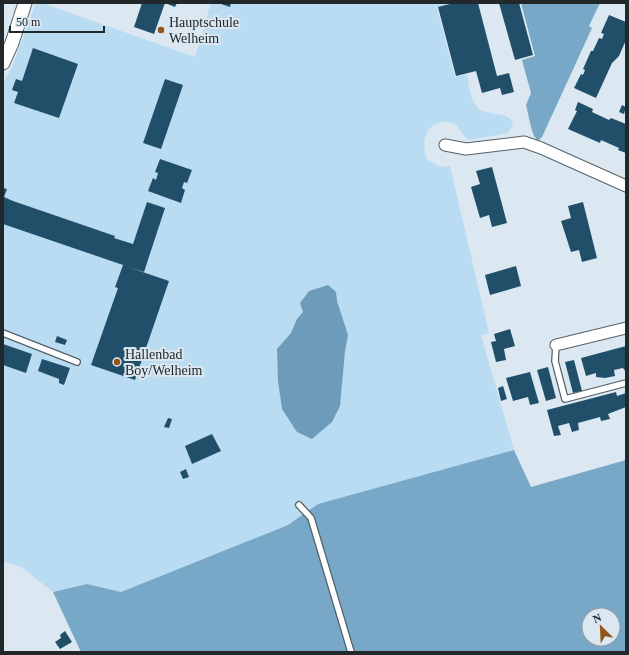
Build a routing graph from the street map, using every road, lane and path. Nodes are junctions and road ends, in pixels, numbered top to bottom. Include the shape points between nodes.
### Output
1 (25, 3) edge
2 (3, 63) edge
3 (445, 145) dead end
4 (626, 186) edge
5 (626, 328) edge
6 (3, 333) edge
7 (556, 345) joint
8 (77, 362) dead end
9 (626, 383) edge
10 (299, 505) dead end
11 (351, 652) edge

1 - 2 street
3 - 4 street via 466,149 524,142
5 - 7 street
6 - 8 lane
7 - 9 lane via 555,361 565,399
10 - 11 lane via 311,518

